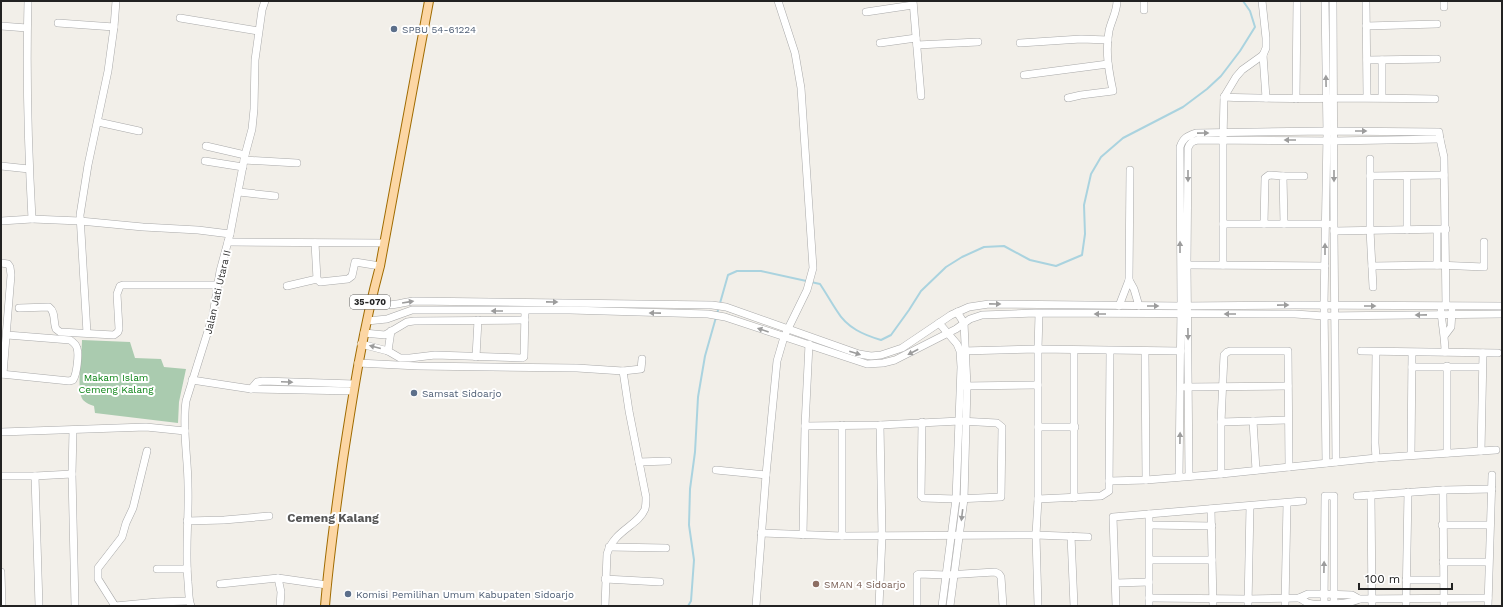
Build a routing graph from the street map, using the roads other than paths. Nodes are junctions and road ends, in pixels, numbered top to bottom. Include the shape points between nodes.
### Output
1 (28, 1) edge
2 (116, 1) edge
3 (265, 1) edge
4 (429, 1) edge
5 (778, 1) edge
6 (1117, 1) edge
7 (1144, 1) edge
8 (1262, 1) edge
9 (1297, 1) edge
10 (1325, 1) edge
11 (1333, 1) edge
12 (1366, 1) edge
13 (913, 3) edge
14 (1144, 10) dead end
15 (866, 12) dead end
16 (180, 18) dead end
17 (58, 23) dead end
18 (1437, 24) dead end
19 (1, 26) edge
20 (1366, 26) junction
21 (114, 27) junction
22 (27, 28) junction
23 (258, 31) junction
24 (1108, 40) junction
25 (917, 42) junction
26 (978, 42) dead end
27 (1020, 42) dead end
28 (880, 43) dead end
29 (1263, 54) junction
30 (1437, 59) dead end
31 (1367, 60) junction
32 (1382, 60) junction
33 (1108, 64) junction
34 (1024, 76) dead end
35 (921, 96) dead end
36 (1224, 97) junction
37 (1367, 97) junction
38 (1382, 97) junction
39 (1068, 98) dead end
40 (1266, 98) junction
41 (1329, 98) junction
42 (1296, 99) junction
43 (1435, 99) dead end
44 (98, 122) junction
45 (139, 131) dead end
46 (1223, 136) junction
47 (1330, 137) junction
48 (206, 146) dead end
49 (1370, 159) dead end
50 (205, 160) dead end
51 (244, 160) junction
52 (297, 163) dead end
53 (1, 166) edge
54 (29, 169) junction
55 (1130, 170) dead end
56 (1444, 175) junction
57 (1283, 176) junction
58 (1304, 176) dead end
59 (1370, 176) junction
60 (1407, 176) junction
61 (239, 192) junction
62 (275, 196) dead end
63 (32, 219) junction
64 (1, 221) edge
65 (80, 221) junction
66 (1223, 224) junction
67 (1264, 224) junction
68 (1284, 224) junction
69 (1331, 225) junction
70 (1446, 229) junction
71 (1370, 230) junction
72 (1407, 230) junction
73 (1437, 230) junction
74 (230, 234) junction
75 (228, 242) junction
76 (384, 242) junction
77 (1484, 242) dead end
78 (315, 243) junction
79 (1, 263) edge
80 (1187, 265) junction
81 (1223, 265) junction
82 (1437, 265) junction
83 (1446, 265) junction
84 (380, 266) junction
85 (1325, 266) junction
86 (1372, 266) junction
87 (317, 279) junction
88 (1129, 280) junction
89 (217, 286) junction
90 (287, 286) dead end
91 (1373, 287) dead end
92 (370, 301) junction
93 (520, 302) junction
94 (570, 302) junction
95 (682, 304) junction
96 (1035, 304) junction
97 (1050, 305) junction
98 (1118, 306) junction
99 (1139, 306) junction
100 (1185, 306) junction
101 (1329, 306) junction
102 (1446, 306) junction
103 (1502, 306) edge
104 (19, 308) dead end
105 (570, 310) junction
106 (522, 311) junction
107 (957, 312) junction
108 (682, 313) junction
109 (1037, 314) junction
110 (1049, 314) junction
111 (1184, 314) junction
112 (1452, 314) junction
113 (1502, 314) edge
114 (1442, 315) junction
115 (1330, 316) junction
116 (478, 320) junction
117 (525, 320) junction
118 (367, 321) junction
119 (939, 323) junction
120 (964, 323) junction
121 (788, 329) junction
122 (392, 331) junction
123 (87, 333) junction
124 (364, 333) junction
125 (947, 333) junction
126 (7, 335) junction
127 (1445, 336) junction
128 (784, 337) junction
129 (361, 344) junction
130 (809, 344) junction
131 (819, 344) junction
132 (1038, 349) junction
133 (837, 350) junction
134 (1074, 350) junction
135 (388, 351) junction
136 (963, 351) junction
137 (1110, 351) junction
138 (1145, 351) junction
139 (1181, 351) junction
140 (1360, 351) dead end
141 (1376, 352) junction
142 (1445, 352) junction
143 (1412, 353) junction
144 (1482, 353) junction
145 (1498, 353) dead end
146 (476, 357) junction
147 (642, 359) dead end
148 (358, 363) junction
149 (1447, 366) junction
150 (1412, 367) junction
151 (1481, 367) junction
152 (623, 371) junction
153 (2, 374) edge
154 (192, 380) junction
155 (1038, 385) junction
156 (964, 386) junction
157 (1222, 386) junction
158 (1288, 386) junction
159 (1181, 387) junction
160 (1189, 387) junction
161 (353, 388) junction
162 (1288, 420) junction
163 (963, 421) junction
164 (1253, 421) junction
165 (922, 422) junction
166 (1221, 422) junction
167 (842, 425) junction
168 (880, 425) junction
169 (805, 426) junction
170 (1038, 427) junction
171 (1075, 427) junction
172 (73, 430) junction
173 (185, 431) junction
174 (1, 432) edge
175 (1496, 450) dead end
176 (146, 451) dead end
177 (1481, 451) junction
178 (1447, 453) junction
179 (1411, 455) junction
180 (1376, 458) junction
181 (668, 461) dead end
182 (638, 462) junction
183 (1331, 463) junction
184 (1288, 467) junction
185 (716, 470) dead end
186 (1256, 470) junction
187 (72, 474) junction
188 (1221, 474) junction
189 (766, 475) junction
190 (1492, 475) dead end
191 (1, 476) edge
192 (35, 476) junction
193 (1180, 476) junction
194 (1189, 476) junction
195 (1146, 480) junction
196 (1109, 481) junction
197 (1492, 489) junction
198 (1443, 490) junction
199 (1408, 492) junction
200 (1371, 495) junction
201 (1356, 496) dead end
202 (1074, 498) junction
203 (956, 499) junction
204 (964, 499) junction
205 (1038, 499) junction
206 (1303, 501) dead end
207 (1287, 503) junction
208 (1250, 506) junction
209 (1212, 509) junction
210 (1149, 514) junction
211 (269, 516) dead end
212 (187, 521) junction
213 (1150, 524) junction
214 (1442, 525) junction
215 (1490, 525) junction
216 (1212, 526) junction
217 (761, 533) junction
218 (951, 534) junction
219 (803, 535) junction
220 (959, 535) junction
221 (1036, 535) junction
222 (842, 536) junction
223 (882, 536) junction
224 (1071, 536) junction
225 (1088, 537) dead end
226 (609, 547) junction
227 (666, 548) dead end
228 (1150, 560) junction
229 (1212, 560) junction
230 (1442, 562) junction
231 (1488, 562) junction
232 (157, 569) dead end
233 (187, 569) junction
234 (1, 572) edge
235 (946, 575) junction
236 (954, 575) junction
237 (278, 578) junction
238 (605, 579) junction
239 (1406, 580) junction
240 (1443, 580) junction
241 (660, 582) dead end
242 (1149, 582) junction
243 (1116, 583) junction
244 (220, 584) dead end
245 (327, 585) junction
246 (1330, 594) junction
247 (1149, 598) junction
248 (1285, 598) junction
249 (1299, 598) junction
250 (1372, 598) junction
251 (1360, 599) junction
252 (1406, 602) edge
253 (1444, 602) edge
254 (1488, 602) edge
255 (190, 603) edge
256 (1214, 603) edge
257 (1248, 603) edge
258 (1329, 605) edge
259 (2, 606) edge
260 (39, 606) edge
261 (75, 606) edge
262 (280, 606) edge
263 (325, 606) edge
264 (605, 606) edge
265 (756, 606) edge
266 (879, 606) edge
267 (917, 606) edge
268 (942, 606) edge
269 (950, 606) edge
270 (1003, 606) edge
271 (1038, 606) edge
272 (1074, 606) edge
273 (1116, 606) edge
274 (1149, 606) edge
275 (1285, 606) edge
276 (1372, 606) edge

1 - 22 street
2 - 21 street
3 - 23 street, Jalan Jati Utara II
4 - 76 main road, 35-070
5 - 121 street via 795,54 801,88 813,273
6 - 24 street
7 - 14 street
8 - 29 street via 1266,38
9 - 42 street
41 -> 10 street
11 - 41 street
12 - 20 street
13 - 15 street
13 - 25 street
16 - 23 street
17 - 21 street
18 - 20 street
19 - 22 street
20 - 31 street
21 - 44 street
22 - 54 street
23 - 51 street, Jalan Jati Utara II via 252,129
24 - 27 street
24 - 33 street
25 - 26 street
25 - 28 street
25 - 35 street
29 - 36 street via 1236,76
29 - 40 street
30 - 32 street
31 - 32 street
31 - 37 street
32 - 38 street
33 - 34 street
33 - 39 street via 1112,91
36 - 40 street
36 - 46 street
37 - 38 street
37 - 41 street
38 - 43 street
40 - 42 street
41 - 42 street
41 - 47 street
44 - 45 street
44 - 65 street
46 - 47 street
46 - 66 street
46 -> 80 street via 1193,141 1188,148
100 -> 46 street via 1180,147 1186,136 1196,133
47 - 56 street via 1440,139
47 - 69 street
48 - 51 street
49 - 59 street
50 - 51 street
51 - 52 street
51 - 61 street, Jalan Jati Utara II
53 - 54 street
54 - 63 street
55 - 88 street
56 - 60 street
56 - 70 street
57 - 58 street
57 - 67 street via 1269,175 1265,178
57 - 68 street
59 - 60 street
59 - 71 street
60 - 72 street
61 - 62 street
61 - 74 street, Jalan Jati Utara II
63 - 64 street
63 - 65 street
65 - 74 street
65 - 123 street
66 - 67 street
66 - 81 street
67 - 68 street
68 - 69 street
69 - 71 street
85 -> 69 street
69 - 101 street
70 - 73 street
70 - 83 street
71 - 72 street
71 - 86 street
72 - 73 street
73 - 82 street
74 - 75 street, Jalan Jati Utara II
75 - 78 street
75 - 89 street, Jalan Jati Utara II
76 - 78 street
76 - 84 main road, 35-070
77 - 83 street via 1484,267
78 - 87 street
79 - 126 street via 8,264 10,270
80 - 81 street
80 - 100 street
81 - 85 street
82 - 83 street
82 - 86 street
83 - 102 street
84 - 87 street via 355,262 352,276 348,279 320,282
84 - 92 main road, 35-070
85 - 101 street
86 - 91 street
87 - 90 street
88 - 98 street
88 - 99 street
89 - 123 street via 123,285 118,288 119,329 116,334
89 - 154 street, Jalan Jati Utara II via 213,315
92 -> 93 street via 386,306 413,301
92 - 118 main road, 35-070
93 -> 94 street
93 - 106 street
94 - 95 street
94 - 105 street
95 - 108 street
95 - 121 street via 712,304 726,307
96 - 97 street
107 -> 96 street via 978,305
96 - 109 street
97 - 98 street
97 - 110 street
98 - 99 street
99 -> 100 street
100 -> 101 street
100 - 111 street
101 -> 102 street
101 - 115 street
102 - 103 street
102 - 112 street
102 - 114 street
104 - 123 street via 49,307 52,309 57,331
105 - 106 street
108 -> 105 street
106 - 117 street
106 -> 118 street via 412,310 387,319
107 - 119 street
107 - 120 street
128 -> 108 street via 726,317
109 - 110 street
109 - 120 street via 982,315
109 - 132 street
111 -> 110 street
115 -> 111 street
111 - 139 street
111 -> 160 street
112 - 113 street
112 - 114 street
112 - 127 street via 1451,327
114 -> 115 street
114 - 127 street
115 - 183 street
116 - 117 street
116 - 122 street via 414,321
116 - 146 street
117 - 146 street via 524,357
118 - 124 main road, 35-070
119 - 125 street
133 -> 119 street via 871,356 881,355 902,348
120 - 125 street
120 - 136 street
121 - 128 street
121 - 131 street
122 - 124 street via 383,336
122 - 135 street
124 - 129 main road, 35-070
125 -> 133 street via 909,354 883,363 867,364
125 - 136 street
126 - 153 street
126 - 153 street via 70,340 77,348 76,373 73,380 69,381
127 - 142 street
128 - 130 street
128 - 189 street via 777,366
135 -> 129 street
129 - 148 main road, 35-070
130 - 131 street
130 - 169 street
131 - 133 street
132 - 134 street
132 - 136 street
132 - 155 street
134 - 137 street
134 - 171 street
135 - 146 street via 400,358
136 - 156 street
137 - 138 street
137 - 196 street
138 - 139 street
138 - 195 street
139 - 159 street
140 - 141 street
141 - 143 street
141 - 180 street
142 - 143 street
142 - 144 street
143 - 150 street
144 - 145 street
144 - 151 street
147 - 152 street via 641,369
148 - 152 street
148 - 161 main road, 35-070
149 - 150 street
149 - 151 street
149 - 178 street
150 - 179 street
151 - 177 street
152 - 182 street
154 - 161 street via 251,389
154 - 173 street, Jalan Jati Utara II via 186,401
155 - 156 street
155 - 170 street
156 - 163 street
157 - 158 street
157 - 158 street via 1224,355 1230,351 1288,351
157 - 160 street
157 - 166 street
158 - 162 street
159 - 160 street
193 -> 159 street
160 - 194 street
161 - 245 main road, 35-070 via 332,530
162 - 164 street
162 - 184 street
163 - 165 street
163 - 203 street
163 - 204 street
163 - 204 street via 997,423 1002,427 1002,495 999,499
164 - 166 street
164 - 186 street
165 - 168 street
165 - 203 street via 921,496
166 - 188 street
167 - 168 street
167 - 169 street
167 - 222 street
168 - 223 street
169 - 219 street
170 - 171 street
170 - 205 street
171 - 202 street
172 - 173 street via 149,427
172 - 174 street
172 - 187 street
173 - 212 street, Jalan Jati Utara II
175 - 177 street
176 - 255 street via 134,508 122,537 98,568 98,579 115,606 157,602
177 - 178 street
178 - 179 street
179 - 180 street
180 - 183 street
181 - 182 street
182 - 226 street via 646,497 644,510
183 - 184 street
184 - 186 street
185 - 189 street
186 - 188 street
187 - 192 street
187 - 261 street
188 - 194 street
189 - 217 street
190 - 197 street
191 - 192 street
192 - 260 street
193 - 194 street
193 - 195 street
195 - 196 street
196 - 202 street via 1109,491 1101,496
197 - 198 street
197 - 215 street
198 - 199 street
198 - 214 street
199 - 200 street
199 - 239 street
200 - 201 street
200 - 250 street
202 - 205 street
203 - 204 street
203 - 218 street
204 -> 220 street
205 - 221 street
206 - 207 street
207 - 208 street
207 - 248 street
208 - 209 street
208 - 257 street
209 - 210 street
209 - 216 street
210 - 213 street
210 - 243 street via 1113,517
211 - 212 street
212 - 233 street, Jalan Jati Utara II
213 - 216 street
213 - 228 street
214 - 215 street
214 - 230 street
215 - 231 street
216 - 229 street
217 - 219 street
217 - 265 street
218 - 220 street
218 - 223 street
218 - 235 street
219 - 222 street
220 - 221 street
220 - 236 street
221 - 224 street
221 - 271 street
222 - 223 street
223 - 266 street
224 - 225 street
224 - 272 street
226 - 227 street
226 - 238 street
228 - 229 street
228 - 242 street
229 - 256 street
230 - 231 street
230 - 240 street
231 - 254 street
232 - 233 street
233 - 255 street, Jalan Jati Utara II
234 - 259 street
235 - 236 street
235 - 267 street via 917,575
235 - 268 street
236 - 269 street
236 - 270 street via 995,572 999,574
237 - 244 street
237 - 245 street
237 - 262 street
238 - 241 street
238 - 264 street
239 - 240 street
239 - 252 street
240 - 253 street
242 - 243 street
242 - 247 street
243 - 273 street
245 - 263 main road, 35-070
246 -> 246 street via 1325,496 1331,495 1334,496
246 - 249 street via 1308,594
246 - 251 street via 1352,595
246 - 258 street
246 - 258 street
247 - 256 street
247 - 274 street
248 - 249 street
248 - 257 street
248 - 275 street
249 - 258 street via 1308,603
250 - 251 street
250 - 252 street
250 - 276 street
251 - 258 street
252 - 253 street
253 - 254 street
256 - 257 street

